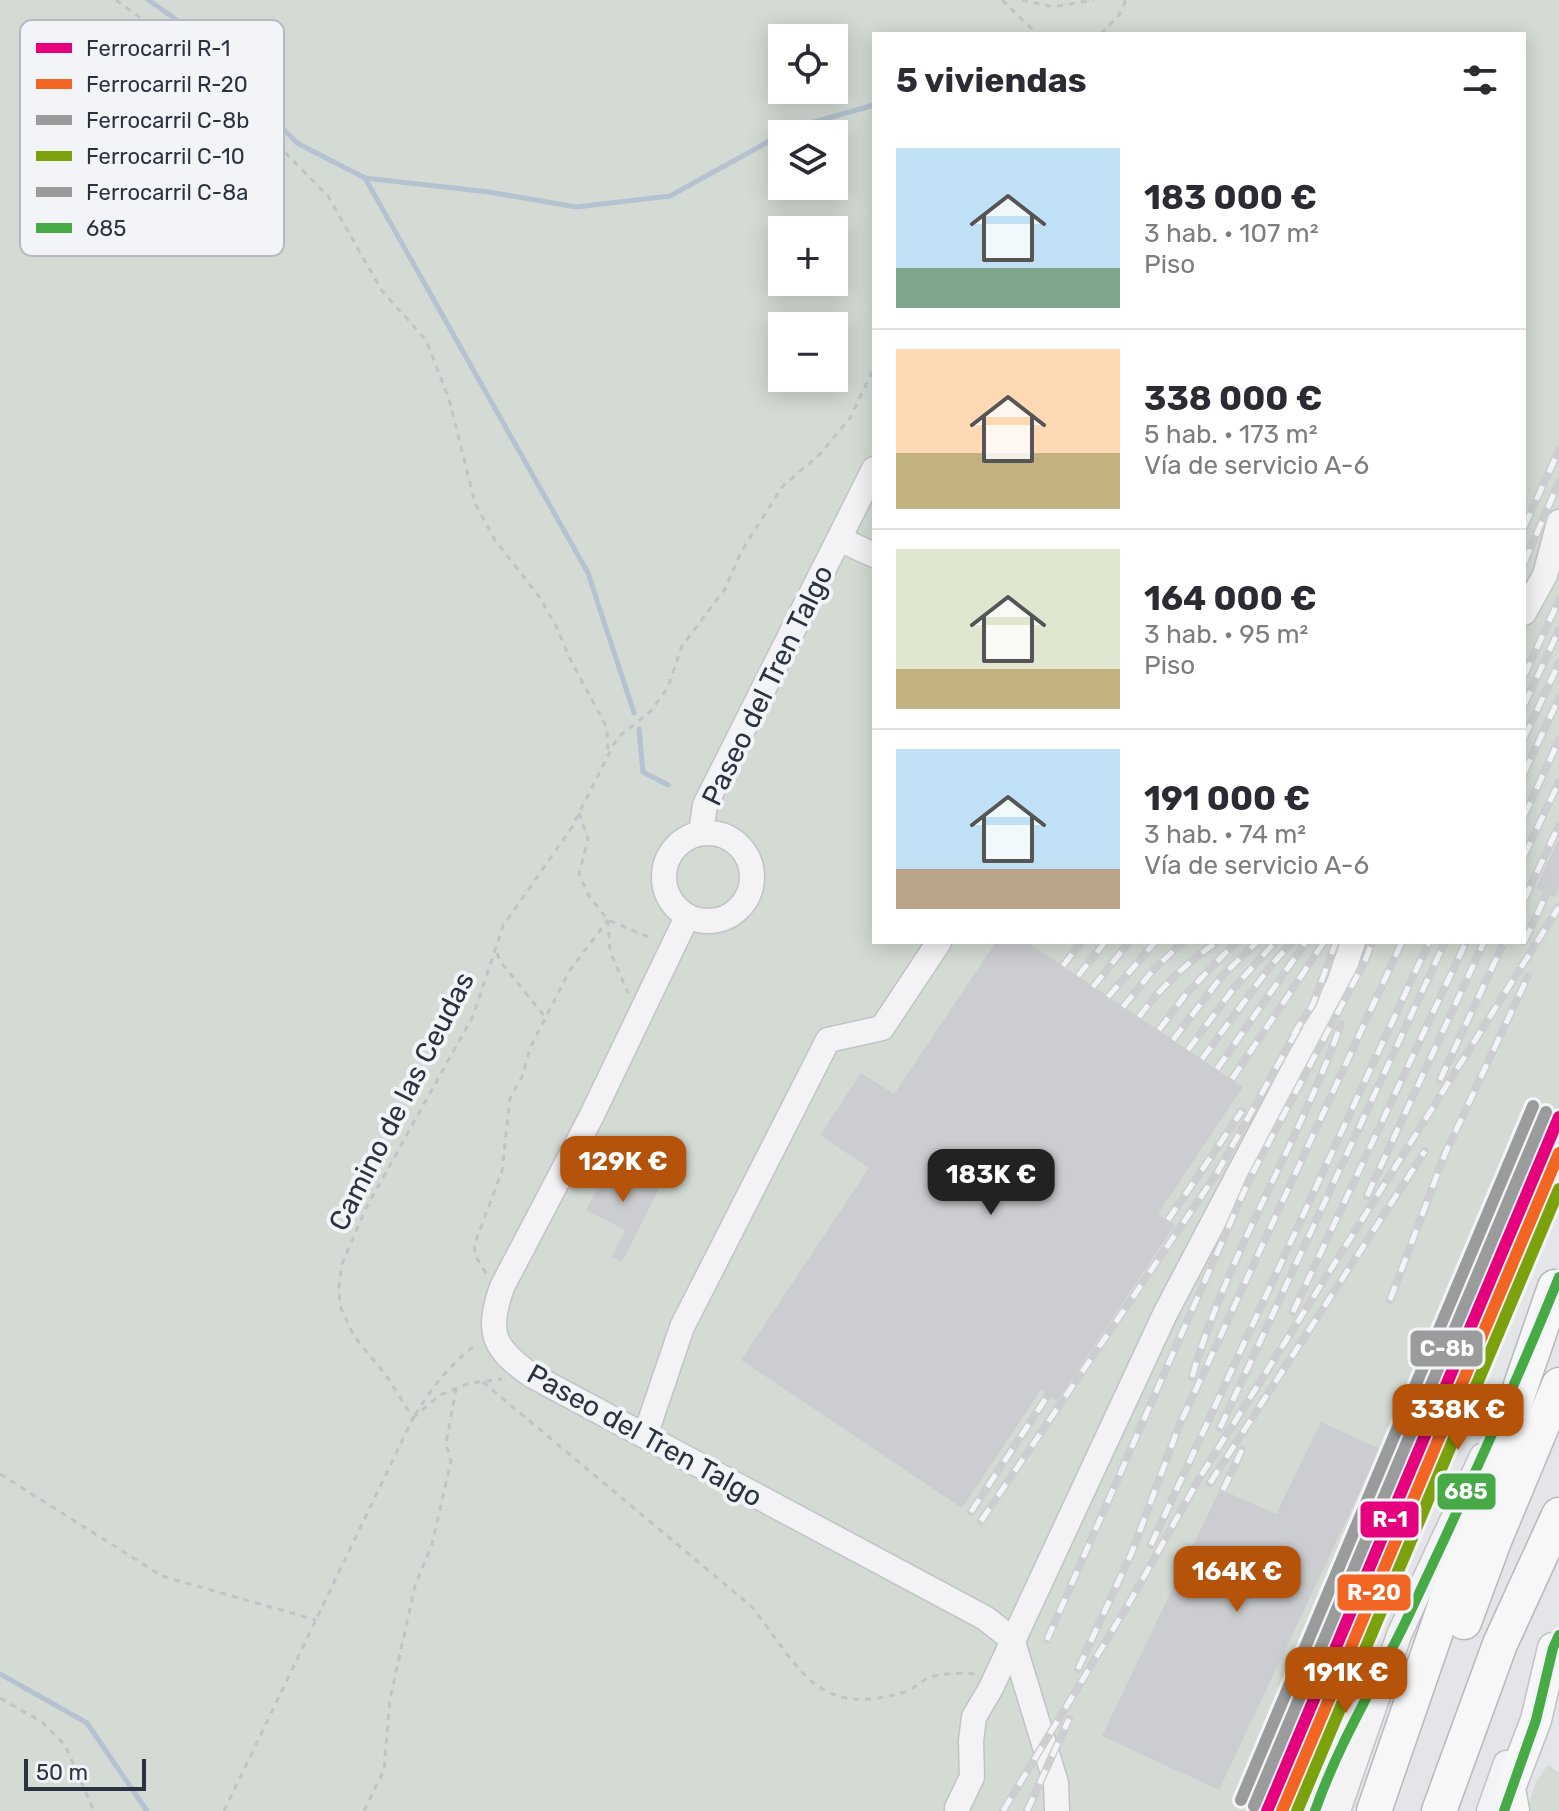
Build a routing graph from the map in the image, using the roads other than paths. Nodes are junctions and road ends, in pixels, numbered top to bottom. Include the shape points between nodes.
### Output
1 (872, 473) edge
2 (1559, 522) edge
3 (839, 539) junction
4 (872, 554) edge
5 (1526, 609) edge
6 (701, 833) junction
7 (687, 917) junction
8 (938, 944) edge
9 (1352, 944) edge
10 (1557, 1282) edge
11 (1559, 1385) edge
12 (645, 1436) junction
13 (1559, 1515) edge
14 (1399, 1635) junction
15 (1012, 1639) junction
16 (1556, 1641) edge
17 (1358, 1715) junction
18 (1509, 1803) edge
19 (957, 1808) dead end
20 (1057, 1811) edge
21 (1315, 1811) edge
22 (1325, 1811) edge
23 (1338, 1811) edge
24 (1374, 1811) edge
25 (1395, 1811) edge
26 (1439, 1811) edge
27 (1489, 1811) edge

1 - 3 street, Paseo del Tren Talgo
2 - 5 street via 1545,575
3 - 4 street, Paseo del Tren Talgo
3 - 6 street, Paseo del Tren Talgo via 705,805
6 - 7 street via 677,845 664,870 668,897
6 - 7 street via 728,837 739,845 748,856 753,883 749,896 729,917
7 - 12 street, Paseo del Tren Talgo via 493,1312 495,1336 509,1359
8 - 12 street via 882,1028 828,1040 682,1327
9 - 15 street via 1339,983 1165,1314
10 - 14 street
10 - 24 highway
11 - 25 highway via 1494,1541
12 - 15 street, Paseo del Tren Talgo via 985,1618
13 - 26 highway via 1500,1644
14 - 17 street
14 - 23 street
15 - 19 street via 974,1717 972,1777
15 - 20 street via 1056,1783
16 - 18 main road
16 - 27 street
17 - 21 street via 1329,1769
17 - 22 street

